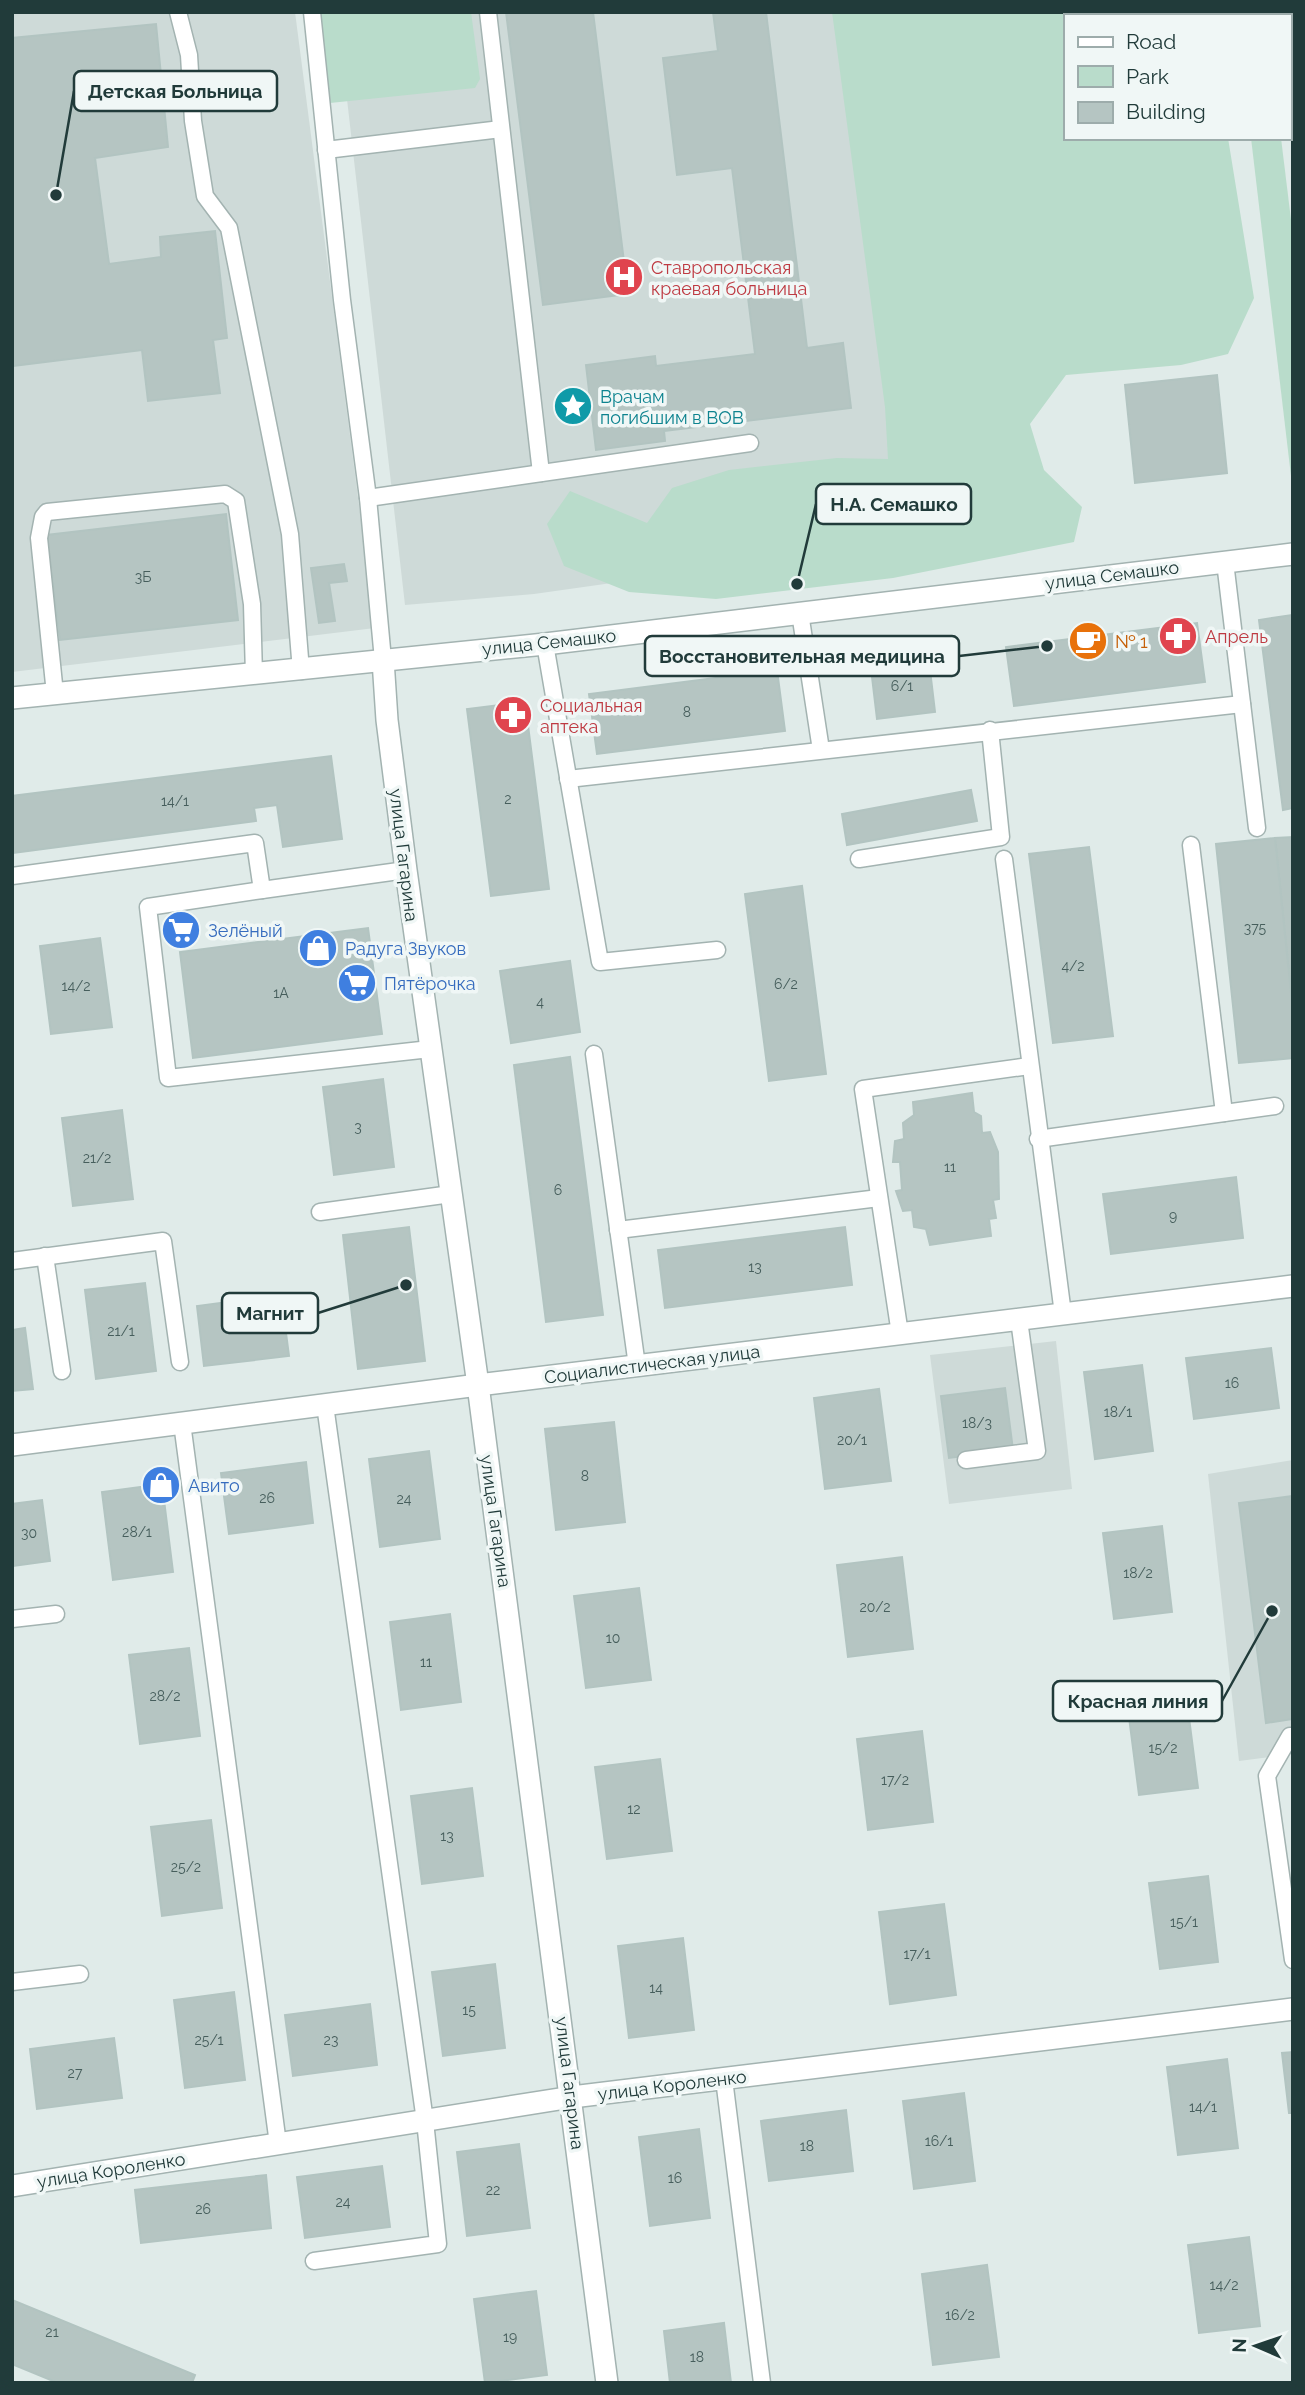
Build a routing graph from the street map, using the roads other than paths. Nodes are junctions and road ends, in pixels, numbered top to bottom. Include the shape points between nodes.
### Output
1 (178, 12) edge
2 (312, 12) edge
3 (488, 12) edge
4 (501, 129) junction
5 (326, 150) junction
6 (750, 443) dead end
7 (541, 473) junction
8 (368, 498) junction
9 (1293, 554) edge
10 (1225, 562) junction
11 (800, 613) junction
12 (545, 643) junction
13 (383, 660) junction
14 (301, 671) junction
15 (254, 675) junction
16 (55, 694) junction
17 (12, 698) edge
18 (1242, 704) junction
19 (990, 730) junction
20 (821, 750) junction
21 (568, 779) junction
22 (1257, 828) dead end
23 (1191, 845) dead end
24 (859, 859) dead end
25 (1004, 859) dead end
26 (406, 870) junction
27 (12, 876) edge
28 (262, 890) junction
29 (717, 950) dead end
30 (430, 1049) junction
31 (594, 1054) dead end
32 (1029, 1066) junction
33 (1275, 1106) dead end
34 (1224, 1112) junction
35 (1038, 1139) junction
36 (451, 1194) junction
37 (879, 1198) junction
38 (320, 1212) dead end
39 (618, 1230) junction
40 (45, 1256) junction
41 (12, 1261) edge
42 (1293, 1286) edge
43 (1063, 1314) junction
44 (1019, 1320) junction
45 (900, 1334) junction
46 (180, 1362) dead end
47 (637, 1366) junction
48 (62, 1371) dead end
49 (478, 1385) junction
50 (325, 1405) junction
51 (182, 1423) junction
52 (12, 1445) edge
53 (966, 1460) dead end
54 (56, 1614) dead end
55 (12, 1619) edge
56 (1293, 1736) edge
57 (1293, 1960) edge
58 (80, 1974) dead end
59 (12, 1982) edge
60 (1293, 2009) edge
61 (724, 2079) junction
62 (572, 2097) junction
63 (425, 2121) junction
64 (278, 2144) junction
65 (12, 2186) edge
66 (314, 2261) dead end
67 (607, 2383) edge
68 (762, 2383) edge

1 - 14 lane via 188,55 205,196 229,228 290,534
2 - 5 lane
3 - 4 lane
4 - 5 lane
4 - 7 lane
5 - 8 lane
6 - 7 lane
7 - 8 lane
8 - 13 lane
9 - 10 street, улица Семашко
10 - 11 street, улица Семашко
10 - 18 lane
11 - 12 street, улица Семашко
11 - 20 lane
12 - 13 street, улица Семашко
12 - 21 lane
13 - 14 street, улица Семашко
13 - 26 street, улица Гагарина
14 - 15 street, улица Семашко
15 - 16 street, улица Семашко
15 - 16 lane via 252,604 236,501 225,494 211,495 47,512 43,517 39,538
16 - 17 street, улица Семашко
18 - 19 lane
18 - 22 lane
19 - 20 lane
19 - 24 lane via 1001,837
20 - 21 lane
21 - 29 lane via 600,962
23 - 34 lane
25 - 32 lane
26 - 28 lane
26 - 30 street, улица Гагарина
27 - 28 lane via 255,843
28 - 30 lane via 148,907 167,1078
30 - 36 street, улица Гагарина
31 - 39 lane
32 - 35 lane
32 - 37 lane via 863,1089
33 - 34 lane
34 - 35 lane
35 - 43 lane
36 - 38 lane
36 - 49 street, улица Гагарина
37 - 39 lane
37 - 45 lane
39 - 47 lane
40 - 41 lane
40 - 46 lane via 163,1241
40 - 48 lane
42 - 43 street, Социалистическая улица
43 - 44 street, Социалистическая улица
44 - 45 street, Социалистическая улица
44 - 53 lane via 1037,1451
45 - 47 street, Социалистическая улица
47 - 49 street, Социалистическая улица
49 - 50 street, Социалистическая улица
49 - 62 street, улица Гагарина
50 - 51 street, Социалистическая улица
50 - 63 lane
51 - 52 street, Социалистическая улица
51 - 64 lane
54 - 55 lane
56 - 57 lane via 1267,1776
58 - 59 lane
60 - 61 street, улица Короленко
61 - 62 street, улица Короленко
61 - 68 lane
62 - 63 street, улица Короленко
62 - 67 street, улица Гагарина
63 - 64 street, улица Короленко
63 - 66 lane via 438,2244
64 - 65 street, улица Короленко

